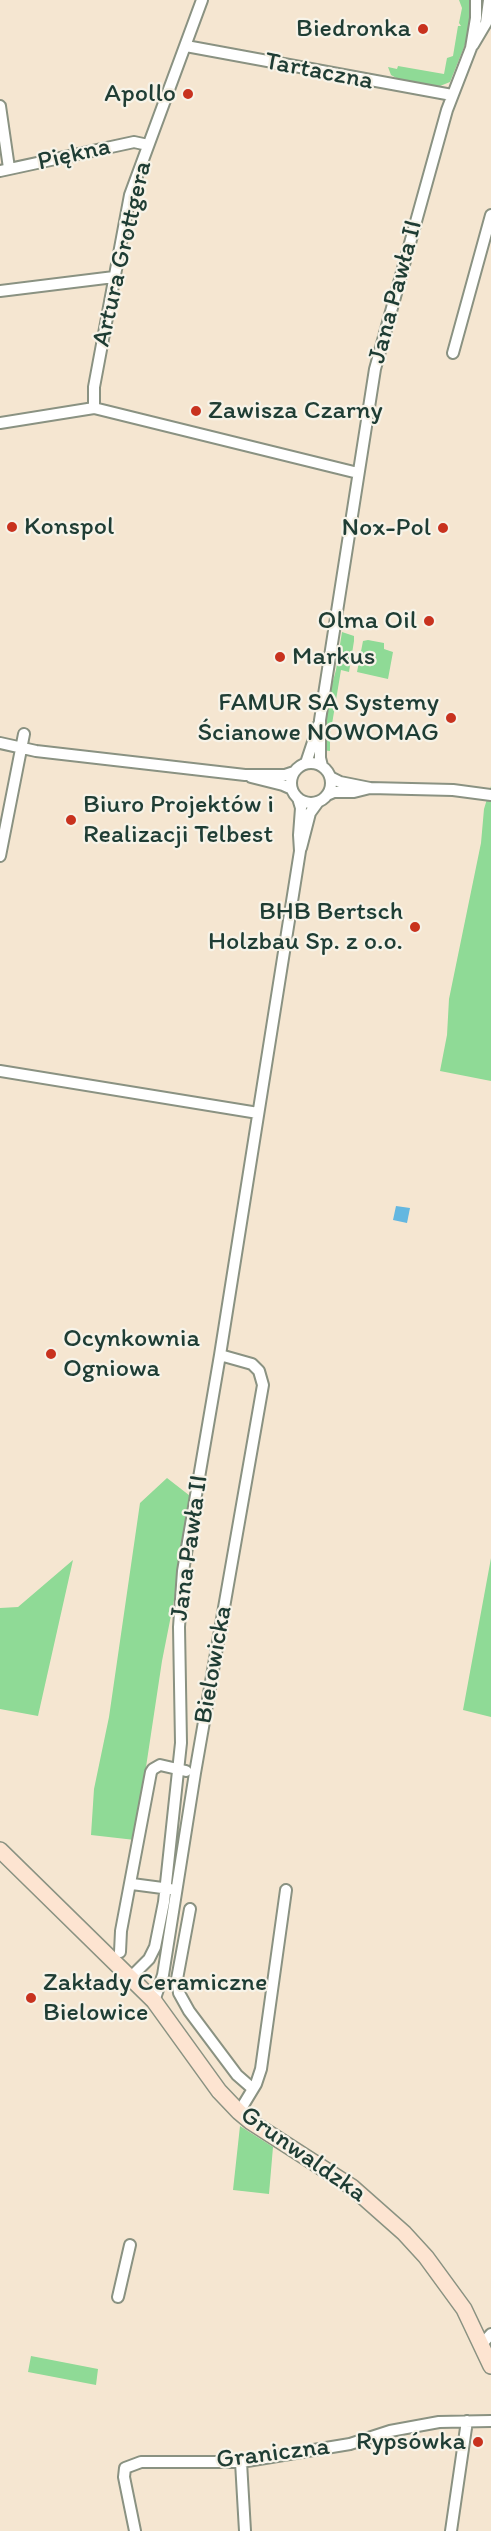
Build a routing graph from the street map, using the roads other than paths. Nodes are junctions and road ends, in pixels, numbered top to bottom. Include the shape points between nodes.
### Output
1 (202, 0) edge
2 (476, 0) edge
3 (489, 0) edge
4 (186, 46) junction
5 (471, 48) junction
6 (452, 95) junction
7 (0, 106) edge
8 (148, 145) junction
9 (5, 169) edge
10 (491, 215) edge
11 (114, 276) junction
12 (0, 291) edge
13 (453, 352) dead end
14 (94, 408) junction
15 (0, 423) edge
16 (358, 473) junction
17 (320, 720) junction
18 (24, 734) dead end
19 (0, 743) edge
20 (21, 748) junction
21 (306, 764) junction
22 (322, 766) junction
23 (294, 772) junction
24 (245, 775) junction
25 (330, 777) junction
26 (370, 788) junction
27 (295, 794) junction
28 (491, 795) edge
29 (322, 798) junction
30 (300, 851) junction
31 (0, 856) edge
32 (0, 1071) edge
33 (258, 1113) junction
34 (220, 1355) junction
35 (179, 1770) junction
36 (195, 1773) junction
37 (0, 1850) edge
38 (132, 1884) junction
39 (171, 1889) junction
40 (286, 1890) dead end
41 (190, 1909) dead end
42 (120, 1952) dead end
43 (131, 1977) junction
44 (154, 2001) junction
45 (253, 2090) junction
46 (239, 2112) junction
47 (129, 2245) dead end
48 (118, 2297) dead end
49 (486, 2339) edge
50 (491, 2366) edge
51 (467, 2421) junction
52 (491, 2421) edge
53 (241, 2462) junction
54 (135, 2531) edge
55 (245, 2531) edge
56 (451, 2531) edge

1 - 4 street, Artura Grottgera
2 - 5 street, Jana Pawła II
3 - 5 street, Jana Pawła II via 486,23
4 - 6 street, Tartaczna
4 - 8 street, Artura Grottgera
5 - 6 street, Jana Pawła II
6 - 16 street, Jana Pawła II via 382,336
7 - 9 street
8 - 9 street, Piękna via 134,142
8 - 11 street, Artura Grottgera via 130,195
10 - 13 street
11 - 12 street
11 - 14 street, Artura Grottgera via 94,387
14 - 15 street
14 - 16 street
16 - 17 street, Jana Pawła II
17 - 21 street, Jana Pawła II
17 - 22 street, Jana Pawła II
18 - 20 street
19 - 20 street
20 - 24 street
20 - 31 street
21 - 22 street
21 - 23 street
22 - 25 street
23 - 24 street
23 - 27 street via 291,778
24 - 27 street via 284,784
25 - 26 street
25 - 29 street via 330,788
26 - 28 street via 446,789
26 - 29 street via 334,792
27 - 29 street via 306,802
27 - 30 street, Jana Pawła II via 301,808
29 - 30 street, Jana Pawła II via 310,813
30 - 33 street, Jana Pawła II
32 - 33 street
33 - 34 street, Jana Pawła II
34 - 35 street, Jana Pawła II via 180,1592
34 - 36 street, Bielowicka via 252,1364 263,1384
35 - 36 street
35 - 38 street via 160,1765 151,1772
35 - 39 street, Jana Pawła II
36 - 39 street, Bielowicka
37 - 43 street, Grunwaldzka
38 - 39 street
38 - 42 street
39 - 43 street, Jana Pawła II via 155,1947
39 - 44 street, Bielowicka via 163,1975
40 - 45 street via 261,2069
41 - 45 street via 177,1979 179,1993 237,2075
43 - 44 street, Grunwaldzka
44 - 46 street, Grunwaldzka via 219,2091
45 - 46 street
46 - 49 street, Grunwaldzka via 352,2187 388,2218 417,2246
47 - 48 street
49 - 50 street, Grunwaldzka
51 - 52 street, Graniczna
51 - 53 street, Graniczna via 439,2422 350,2444
51 - 56 street
53 - 54 street, Graniczna via 141,2462 125,2468
53 - 55 street

